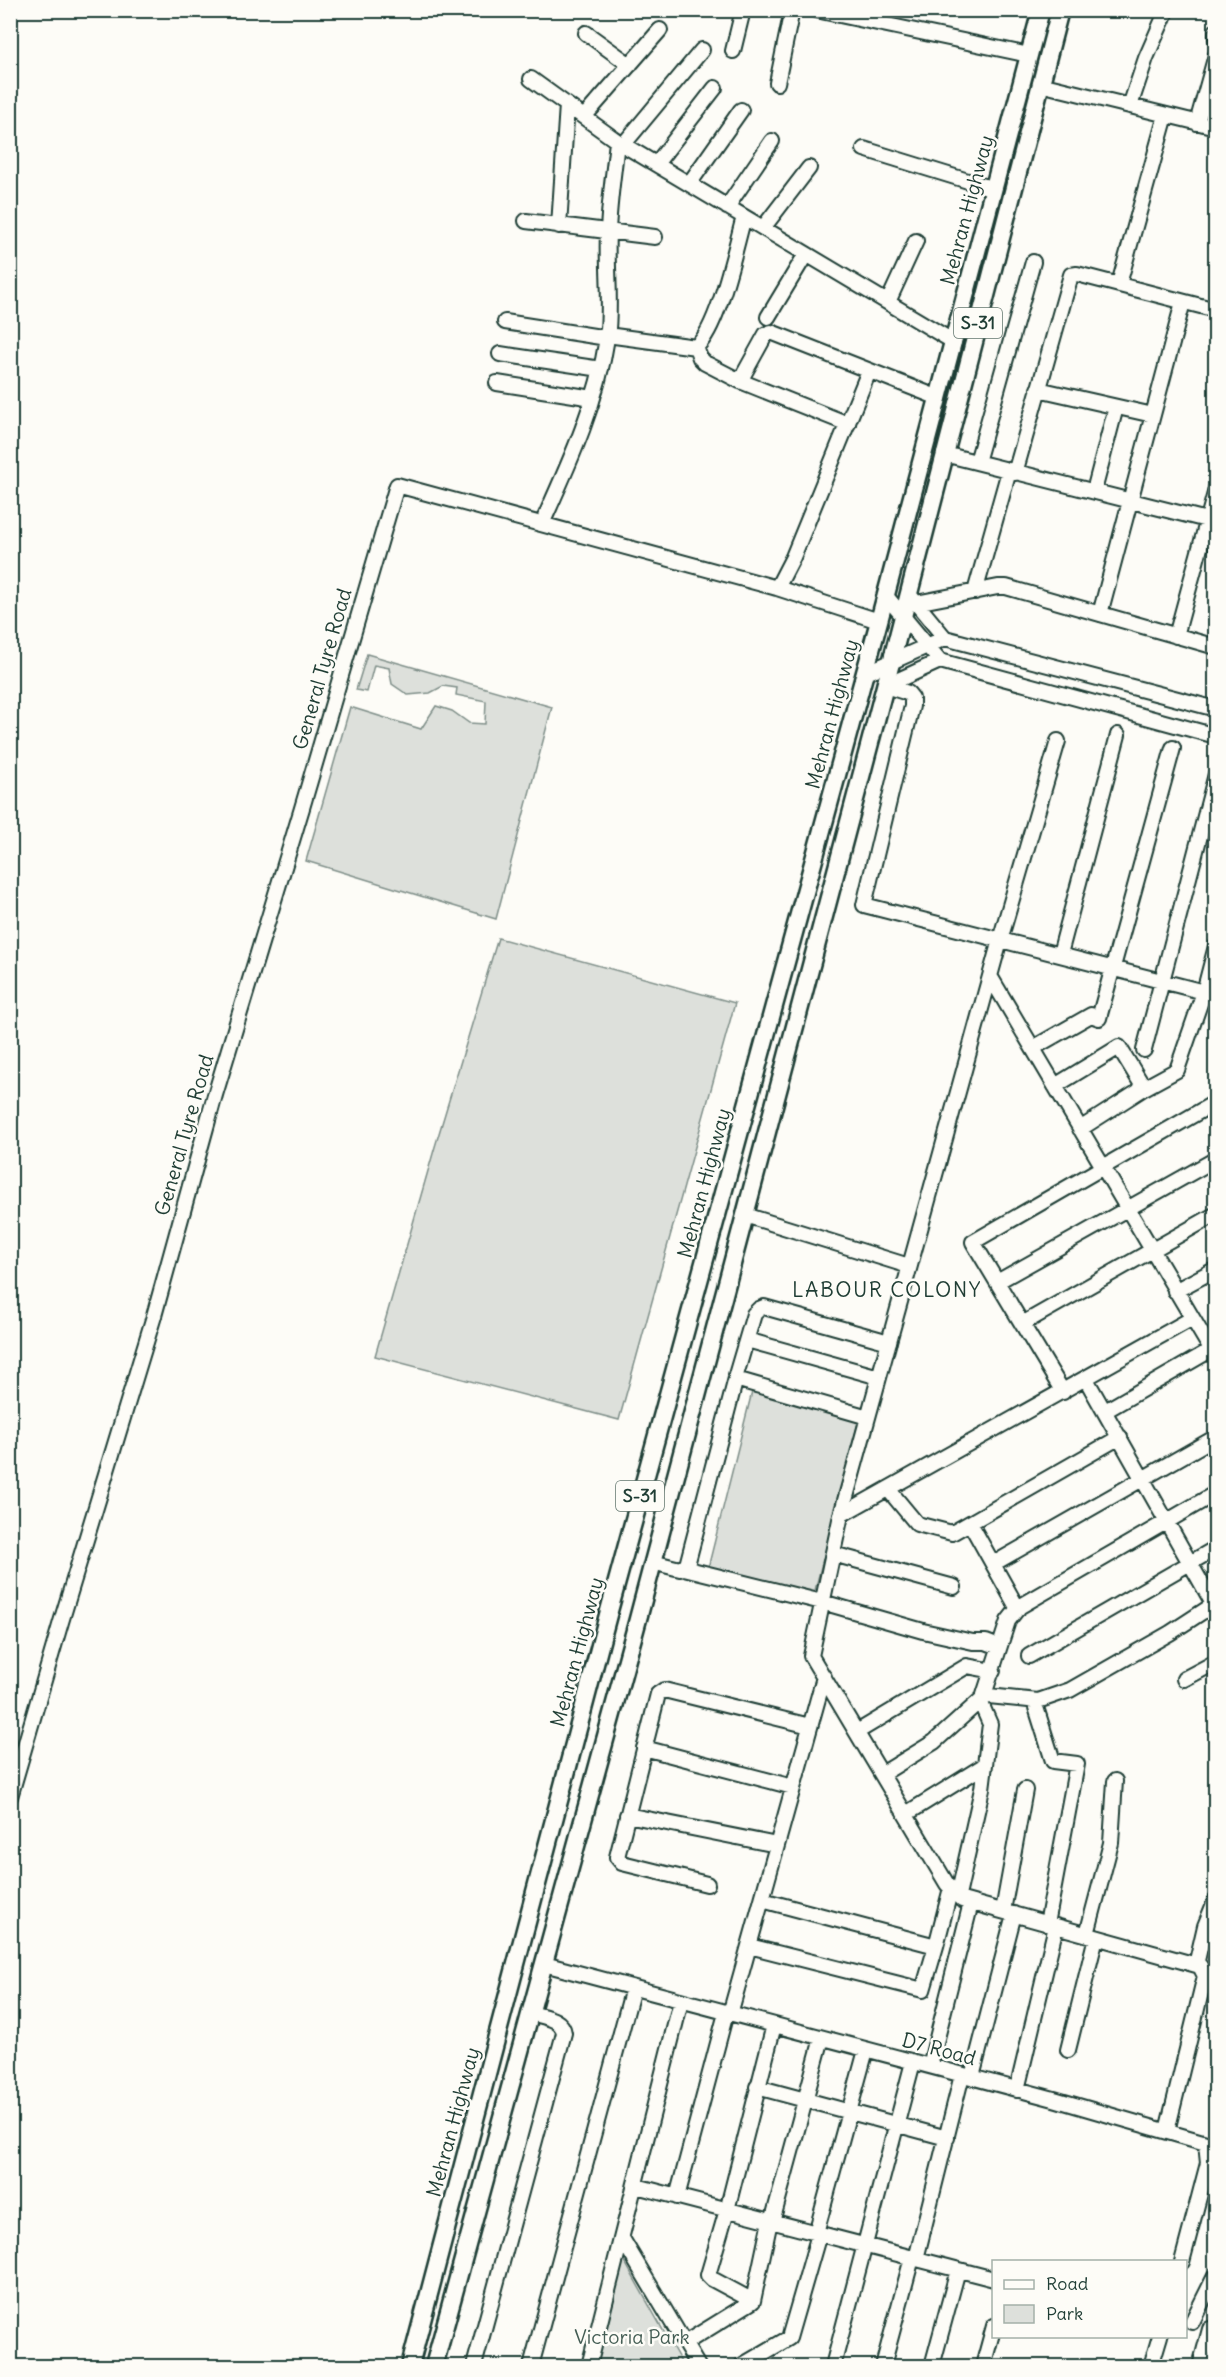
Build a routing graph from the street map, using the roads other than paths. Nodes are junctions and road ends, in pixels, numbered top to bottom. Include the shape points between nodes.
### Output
1 (743, 10) edge
2 (792, 10) edge
3 (816, 10) edge
4 (1041, 10) edge
5 (1060, 10) edge
6 (1167, 10) edge
7 (660, 30) dead end
8 (586, 33) dead end
9 (702, 50) dead end
10 (733, 51) dead end
11 (1029, 55) junction
12 (1215, 55) edge
13 (630, 65) junction
14 (531, 79) dead end
15 (777, 83) dead end
16 (1040, 84) junction
17 (716, 88) dead end
18 (567, 105) junction
19 (1130, 106) junction
20 (741, 110) dead end
21 (1166, 115) junction
22 (584, 117) junction
23 (1197, 123) junction
24 (1215, 127) edge
25 (772, 141) dead end
26 (620, 143) junction
27 (864, 149) dead end
28 (656, 164) junction
29 (809, 168) dead end
30 (689, 184) junction
31 (994, 189) junction
32 (728, 207) junction
33 (744, 217) junction
34 (526, 221) dead end
35 (559, 226) junction
36 (763, 228) junction
37 (608, 232) junction
38 (655, 237) dead end
39 (916, 241) dead end
40 (806, 254) junction
41 (1033, 262) dead end
42 (1119, 284) junction
43 (888, 302) junction
44 (1183, 302) junction
45 (1215, 310) edge
46 (768, 316) dead end
47 (505, 322) dead end
48 (607, 337) junction
49 (954, 342) junction
50 (696, 347) junction
51 (500, 354) dead end
52 (601, 369) junction
53 (869, 371) junction
54 (740, 381) junction
55 (497, 383) dead end
56 (1038, 389) junction
57 (593, 398) junction
58 (939, 398) junction
59 (1116, 407) junction
60 (1153, 415) junction
61 (848, 424) junction
62 (944, 454) junction
63 (977, 462) junction
64 (1012, 472) junction
65 (1215, 489) edge
66 (1094, 491) junction
67 (1130, 501) junction
68 (1211, 523) edge
69 (542, 524) junction
70 (777, 588) junction
71 (975, 592) junction
72 (886, 596) junction
73 (912, 598) junction
74 (1100, 614) junction
75 (903, 616) junction
76 (879, 621) junction
77 (1176, 636) junction
78 (945, 638) junction
79 (928, 646) junction
80 (1215, 647) edge
81 (940, 661) junction
82 (891, 662) junction
83 (864, 674) junction
84 (885, 686) junction
85 (1215, 709) edge
86 (1118, 735) dead end
87 (1215, 736) edge
88 (1058, 741) dead end
89 (1173, 748) dead end
90 (1215, 774) edge
91 (1000, 940) junction
92 (1215, 946) edge
93 (1060, 954) junction
94 (1111, 967) junction
95 (990, 976) junction
96 (1161, 980) junction
97 (1210, 993) edge
98 (1033, 1048) junction
99 (1144, 1050) dead end
100 (1055, 1086) junction
101 (1144, 1088) junction
102 (1215, 1102) edge
103 (1080, 1129) junction
104 (1215, 1159) edge
105 (1102, 1166) junction
106 (1127, 1209) junction
107 (1215, 1214) edge
108 (745, 1215) junction
109 (1151, 1251) junction
110 (909, 1266) junction
111 (1215, 1269) edge
112 (997, 1282) junction
113 (1175, 1292) junction
114 (1191, 1319) junction
115 (1022, 1324) junction
116 (747, 1340) junction
117 (889, 1342) junction
118 (1214, 1352) edge
119 (879, 1377) junction
120 (736, 1378) junction
121 (1086, 1379) junction
122 (1063, 1392) junction
123 (1105, 1411) junction
124 (868, 1417) junction
125 (1120, 1437) junction
126 (1215, 1437) edge
127 (1143, 1479) junction
128 (888, 1489) junction
129 (1215, 1493) edge
130 (841, 1515) junction
131 (1167, 1521) junction
132 (970, 1523) junction
133 (1215, 1548) edge
134 (833, 1554) junction
135 (652, 1562) junction
136 (1190, 1563) junction
137 (993, 1564) junction
138 (684, 1568) junction
139 (954, 1587) dead end
140 (822, 1602) junction
141 (1215, 1605) edge
142 (1018, 1609) junction
143 (999, 1647) junction
144 (1029, 1656) dead end
145 (1215, 1662) edge
146 (993, 1671) junction
147 (824, 1677) junction
148 (1184, 1679) dead end
149 (586, 1698) junction
150 (981, 1700) junction
151 (1034, 1701) junction
152 (614, 1705) junction
153 (810, 1726) junction
154 (857, 1732) junction
155 (644, 1748) junction
156 (985, 1765) junction
157 (882, 1774) junction
158 (1115, 1781) dead end
159 (793, 1787) junction
160 (1025, 1790) dead end
161 (10, 1797) edge
162 (906, 1814) junction
163 (627, 1815) junction
164 (777, 1845) junction
165 (707, 1884) dead end
166 (954, 1892) junction
167 (1215, 1899) edge
168 (762, 1900) junction
169 (971, 1903) junction
170 (1009, 1913) junction
171 (1052, 1925) junction
172 (1091, 1936) junction
173 (749, 1946) junction
174 (936, 1946) junction
175 (544, 1964) junction
176 (1196, 1965) junction
177 (633, 1988) junction
178 (681, 2001) junction
179 (531, 2013) junction
180 (728, 2013) junction
181 (774, 2025) junction
182 (822, 2038) junction
183 (866, 2050) junction
184 (1068, 2050) dead end
185 (913, 2062) junction
186 (930, 2066) junction
187 (967, 2076) junction
188 (757, 2087) junction
189 (1017, 2090) junction
190 (805, 2099) junction
191 (849, 2111) junction
192 (897, 2124) junction
193 (1167, 2131) junction
194 (946, 2138) junction
195 (1211, 2168) edge
196 (636, 2186) junction
197 (677, 2197) junction
198 (727, 2210) junction
199 (771, 2221) junction
200 (817, 2233) junction
201 (623, 2240) junction
202 (864, 2246) junction
203 (914, 2258) junction
204 (1183, 2260) edge
205 (958, 2270) junction
206 (1215, 2274) edge
207 (992, 2279) edge
208 (753, 2301) junction
209 (1189, 2321) edge
210 (992, 2330) edge
211 (1213, 2330) edge
212 (1160, 2338) edge
213 (684, 2343) junction
214 (410, 2367) edge
215 (434, 2367) edge
216 (474, 2367) edge
217 (531, 2367) edge
218 (589, 2367) edge
219 (698, 2367) edge
220 (741, 2367) edge
221 (833, 2367) edge
222 (883, 2367) edge
223 (932, 2367) edge
224 (983, 2367) edge
225 (1151, 2367) edge
226 (1200, 2367) edge

1 - 10 street
2 - 15 street
3 - 11 street
4 - 11 main road, Mehran Highway / S-31
5 - 16 main road, Mehran Highway / S-31
6 - 19 street
7 - 13 street
8 - 13 street
9 - 26 street
11 - 31 main road, Mehran Highway / S-31
12 - 23 street
13 - 22 street
14 - 18 street
16 - 19 street
16 - 62 main road, Mehran Highway / S-31
17 - 28 street
18 - 22 street
18 - 35 street
19 - 21 street
20 - 30 street
21 - 23 street
21 - 42 street
22 - 26 street
23 - 24 street
25 - 32 street
26 - 28 street
26 - 37 street
27 - 31 street
28 - 30 street
29 - 36 street
30 - 32 street
31 - 49 main road, Mehran Highway / S-31
32 - 33 street
33 - 36 street
33 - 50 street via 718,306
34 - 35 street
35 - 37 street
36 - 40 street
37 - 38 street
37 - 48 street
39 - 43 street
40 - 43 street
40 - 46 street
41 - 63 street
42 - 44 street
42 - 56 street via 1071,275
43 - 49 street
44 - 45 street
44 - 60 street
47 - 48 street
48 - 50 street
48 - 52 street
49 - 58 main road, Mehran Highway / S-31
50 - 54 street via 705,363
51 - 52 street
52 - 57 street
53 - 54 street via 771,332 766,334
53 - 58 street
53 - 61 street
54 - 61 street
55 - 57 street
56 - 59 street
56 - 64 street
57 - 69 street
58 - 72 main road, Mehran Highway / S-31
59 - 60 street
59 - 66 street
60 - 67 street
61 - 70 street
62 - 63 street
62 - 73 main road, Mehran Highway / S-31
63 - 64 street
64 - 66 street
64 - 71 street
65 - 68 street
66 - 67 street
67 - 68 street
67 - 74 street
68 - 77 street
69 - 70 street
69 - 161 street, General Tyre Road via 397,484
70 - 76 street
71 - 73 street
71 - 74 street via 1006,587
72 - 75 street
72 - 76 main road, Mehran Highway / S-31
73 - 75 main road, Mehran Highway / S-31
73 - 78 street
74 - 77 street
75 - 79 street
75 - 82 main road, Mehran Highway / S-31
76 - 83 main road, Mehran Highway / S-31
77 - 80 street
78 - 79 street
78 - 85 street
79 - 81 street
79 - 82 street
81 - 84 street
81 - 87 street
82 - 83 street
82 - 84 main road, Mehran Highway / S-31
83 - 149 main road, Mehran Highway / S-31
84 - 91 street via 908,693 912,706 864,905
84 - 108 main road, Mehran Highway / S-31
86 - 93 street
88 - 91 street
89 - 94 street
90 - 96 street
91 - 93 street
91 - 95 street
92 - 97 street
93 - 94 street
94 - 96 street
94 - 98 street via 1099,1018 1091,1015
95 - 98 street
95 - 110 street
96 - 97 street
96 - 99 street
97 - 101 street via 1178,1070
98 - 100 street
100 - 101 street via 1119,1047
100 - 103 street
101 - 103 street
102 - 105 street
103 - 105 street
104 - 106 street
105 - 106 street
105 - 112 street via 973,1242
106 - 109 street
106 - 112 street
107 - 109 street
108 - 110 street
108 - 135 main road, Mehran Highway / S-31
109 - 113 street
109 - 115 street
110 - 117 street
111 - 113 street
112 - 115 street
113 - 114 street
114 - 118 street
114 - 121 street
115 - 122 street
116 - 117 street via 754,1314 764,1307
116 - 119 street
116 - 120 street
117 - 119 street
118 - 123 street
119 - 124 street
120 - 124 street
120 - 138 street
121 - 122 street
121 - 123 street
122 - 128 street
123 - 125 street
124 - 130 street
125 - 127 street
125 - 132 street
126 - 127 street
127 - 131 street
127 - 137 street
128 - 130 street
128 - 132 street via 918,1524 952,1533
129 - 131 street
130 - 134 street
131 - 136 street
131 - 142 street
132 - 137 street
133 - 136 street
134 - 139 street
134 - 140 street
135 - 138 street
135 - 152 main road, Mehran Highway / S-31
136 - 141 street
136 - 144 street
137 - 142 street
138 - 140 street
140 - 143 street via 923,1631
140 - 147 street via 811,1656
141 - 151 street via 1070,1690
142 - 143 street via 1008,1621
143 - 146 street
145 - 148 street
146 - 150 street
146 - 154 street via 967,1666
147 - 153 street
147 - 154 street
149 - 152 main road
149 - 214 main road, Mehran Highway / S-31
150 - 151 street via 989,1696
150 - 156 street via 990,1724
150 - 157 street via 934,1742
151 - 171 street via 1053,1761 1077,1764
152 - 175 main road, Mehran Highway / S-31
153 - 155 street via 664,1690 658,1694
153 - 159 street
154 - 157 street
155 - 159 street
155 - 163 street
156 - 162 street
156 - 166 street
157 - 162 street
158 - 172 street via 1111,1843
159 - 164 street
160 - 170 street
162 - 166 street
163 - 164 street
163 - 165 street via 618,1860
164 - 168 street
166 - 169 street
166 - 174 street
167 - 176 street
168 - 173 street
168 - 174 street
169 - 170 street
169 - 186 street
170 - 171 street
170 - 187 street
171 - 172 street
171 - 189 street
172 - 176 street
172 - 184 street
173 - 174 street via 923,1990
173 - 180 street
175 - 177 street, D7 Road
175 - 179 main road, Mehran Highway / S-31
176 - 193 street via 1205,1976
177 - 178 street, D7 Road
177 - 217 street
178 - 180 street, D7 Road
178 - 196 street
179 - 215 main road, Mehran Highway / S-31
179 - 216 street via 559,2021 564,2033
180 - 181 street, D7 Road
180 - 197 street
181 - 182 street, D7 Road
181 - 188 street
182 - 183 street, D7 Road
182 - 190 street
183 - 185 street, D7 Road
183 - 191 street
185 - 186 street, D7 Road
185 - 192 street
186 - 187 street, D7 Road
187 - 189 street, D7 Road
187 - 194 street
188 - 190 street
188 - 198 street
189 - 193 street, D7 Road
190 - 191 street
190 - 199 street
191 - 192 street
191 - 200 street
192 - 194 street
192 - 202 street
193 - 195 street, D7 Road via 1206,2144
194 - 203 street
195 - 204 street, D7 Road
196 - 197 street
196 - 201 street
197 - 198 street
198 - 199 street
198 - 208 street via 709,2278
199 - 200 street
199 - 208 street
200 - 202 street
200 - 220 street via 789,2338
201 - 213 street
201 - 218 street
202 - 203 street
202 - 221 street
203 - 205 street
203 - 222 street
205 - 207 street
205 - 223 street
206 - 209 street
208 - 213 street
209 - 211 street
210 - 224 street
211 - 226 street
212 - 225 street
213 - 219 street

